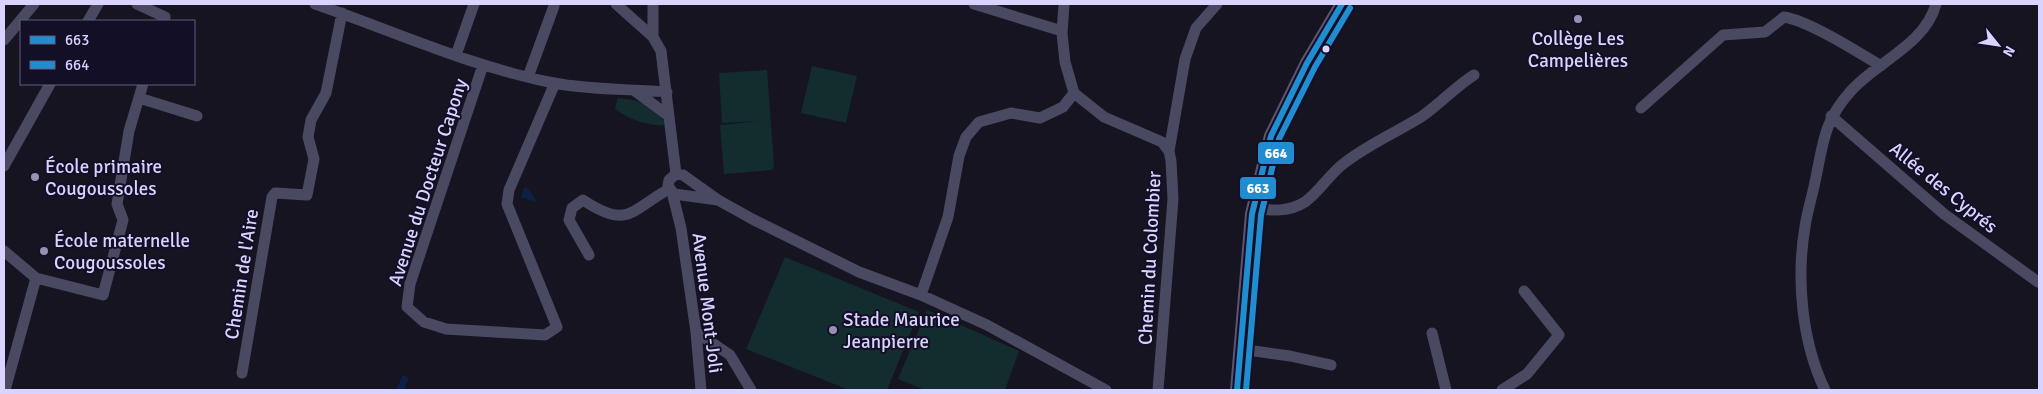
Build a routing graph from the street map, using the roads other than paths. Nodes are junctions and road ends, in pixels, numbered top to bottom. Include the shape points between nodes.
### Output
1 (34, 4) edge
2 (98, 4) edge
3 (137, 4) edge
4 (315, 4) edge
5 (474, 4) edge
6 (616, 4) edge
7 (652, 4) edge
8 (974, 4) edge
9 (1064, 4) edge
10 (1218, 4) edge
11 (1341, 4) edge
12 (1936, 4) edge
13 (554, 6) dead end
14 (342, 13) junction
15 (21, 20) edge
16 (89, 20) edge
17 (164, 20) edge
18 (20, 21) edge
19 (1062, 31) junction
20 (653, 36) junction
21 (4, 40) edge
22 (456, 55) junction
23 (483, 65) junction
24 (1881, 66) junction
25 (1474, 75) dead end
26 (528, 77) junction
27 (555, 83) junction
28 (49, 85) edge
29 (143, 85) edge
30 (633, 90) junction
31 (668, 92) junction
32 (1074, 93) junction
33 (139, 98) junction
34 (1641, 108) dead end
35 (197, 116) dead end
36 (669, 116) junction
37 (1831, 116) junction
38 (1168, 151) junction
39 (4, 166) edge
40 (676, 174) junction
41 (688, 180) junction
42 (675, 192) junction
43 (718, 200) junction
44 (1254, 208) junction
45 (4, 251) edge
46 (588, 255) dead end
47 (36, 278) junction
48 (2038, 282) edge
49 (1524, 291) dead end
50 (921, 295) junction
51 (696, 332) junction
52 (1432, 333) dead end
53 (1240, 350) junction
54 (1331, 365) dead end
55 (242, 373) dead end
56 (5, 390) edge
57 (701, 390) edge
58 (751, 390) edge
59 (1106, 390) edge
60 (1158, 390) edge
61 (1237, 390) edge
62 (1446, 390) edge
63 (1502, 390) edge
64 (1825, 390) edge

1 - 15 street
2 - 16 street
3 - 17 street via 165,17
4 - 14 street
5 - 22 street
6 - 20 street
7 - 20 street
8 - 19 street
9 - 19 street
10 - 38 street via 1196,28 1185,59
11 - 44 main road via 1271,136
12 - 24 street via 1931,19
13 - 26 street
14 - 22 street
14 - 55 street, Chemin de l'Aire via 326,93 311,120 308,137 314,159 307,195 275,193 272,197
18 - 21 street
19 - 32 street via 1065,62
20 - 31 street via 660,51
22 - 23 street
23 - 26 street
23 - 27 street, Avenue du Docteur Capony via 410,284 407,307 424,322 446,329 545,335 557,327 507,204 509,190
24 - 34 street via 1793,18 1784,17 1765,32 1723,35
24 - 37 street via 1851,91
25 - 44 street via 1457,85 1441,103 1419,118 1352,158 1305,201 1286,210
26 - 27 street
27 - 30 street
28 - 39 street
29 - 33 street
30 - 31 street
30 - 36 street
31 - 36 street
32 - 38 street, Chemin du Colombier via 1104,116 1162,142
32 - 50 street via 1063,107 1040,118 1011,113 979,122 966,137 959,156 948,216
33 - 35 street
33 - 47 street via 117,204 123,220 103,295
36 - 40 street
37 - 48 street, Allée des Cyprés via 1944,214
37 - 64 street via 1805,226 1800,277 1814,367
38 - 60 street, Chemin du Colombier via 1173,200
40 - 41 street
40 - 42 street via 669,180
41 - 42 street via 688,190
41 - 43 street
42 - 43 street
42 - 46 street via 652,199 633,214 620,216 597,210 583,200 572,208 569,220
42 - 51 street, Avenue Mont-Joli
43 - 50 street via 859,272
44 - 53 main road
45 - 47 street
47 - 56 street
49 - 63 street via 1559,335 1527,374
50 - 59 street via 1030,346
51 - 57 street, Avenue Mont-Joli
51 - 58 street via 730,355
52 - 62 street
53 - 54 street
53 - 61 main road

